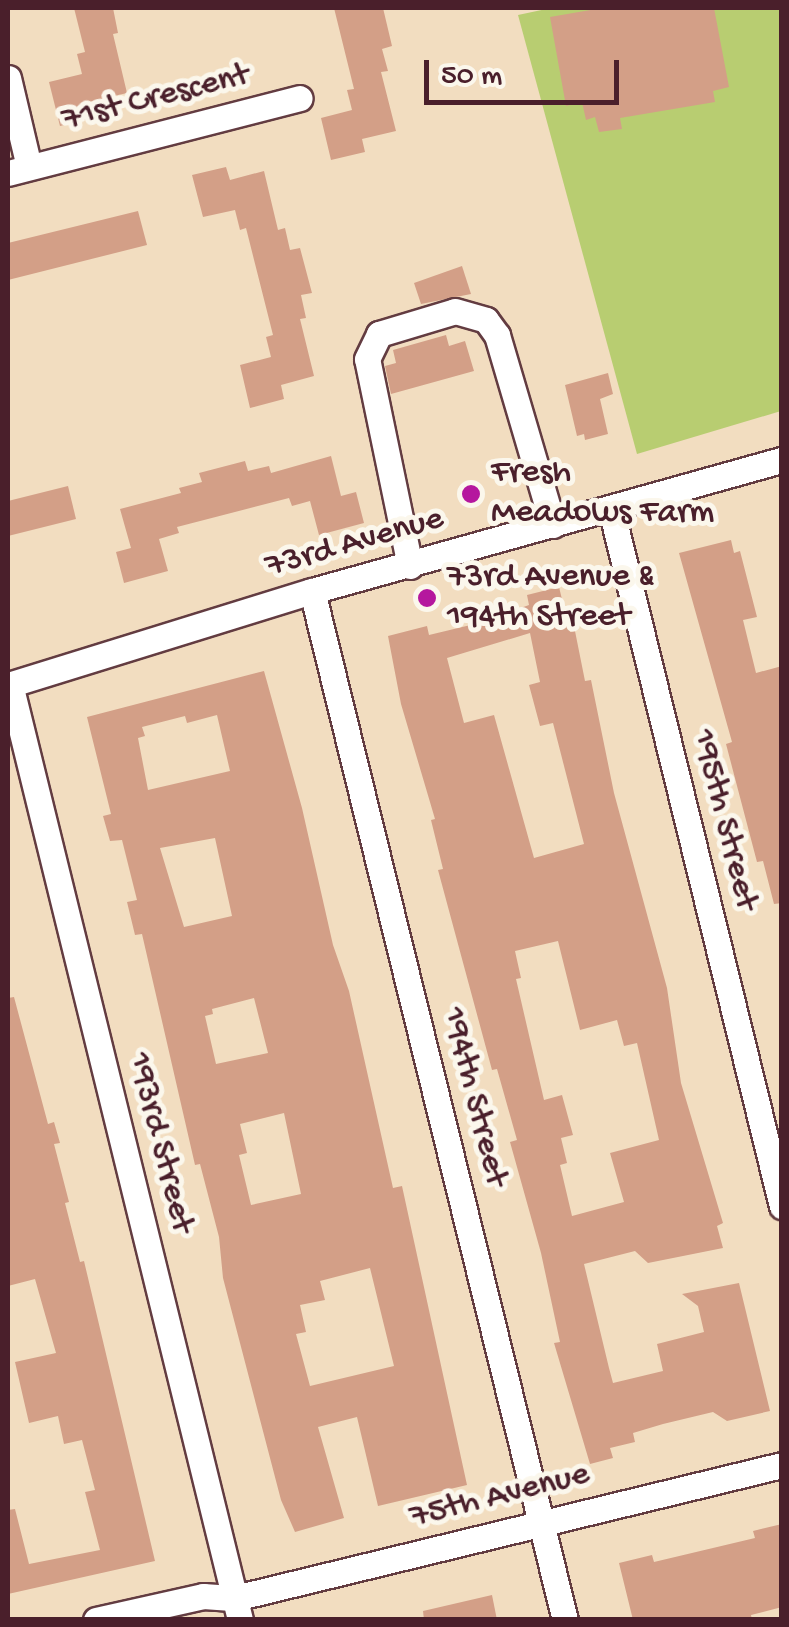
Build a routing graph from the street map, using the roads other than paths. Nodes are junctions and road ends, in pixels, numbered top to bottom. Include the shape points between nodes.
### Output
1 (8, 78) edge
2 (300, 98) dead end
3 (18, 170) edge
4 (782, 460) edge
5 (610, 509) junction
6 (553, 524) junction
7 (410, 566) junction
8 (312, 591) junction
9 (9, 684) edge
10 (782, 1206) edge
11 (782, 1464) edge
12 (541, 1524) junction
13 (238, 1609) edge
14 (96, 1620) edge
15 (209, 1620) edge
16 (566, 1620) edge

1 - 3 street, 71st Crescent
2 - 3 street, 71st Crescent
4 - 5 street, 73rd Avenue
5 - 6 street, 73rd Avenue
5 - 10 street, 195th Street
6 - 7 street, 73rd Avenue
6 - 7 street via 497,335 486,320 454,311 379,334 366,359
7 - 8 street, 73rd Avenue
8 - 9 street, 73rd Avenue
8 - 12 street, 194th Street
9 - 13 street, 193rd Street
11 - 12 street, 75th Avenue
12 - 13 street, 75th Avenue
12 - 16 street, 194th Street
13 - 14 street, 75th Avenue via 203,1596
13 - 15 street, 75th Avenue

